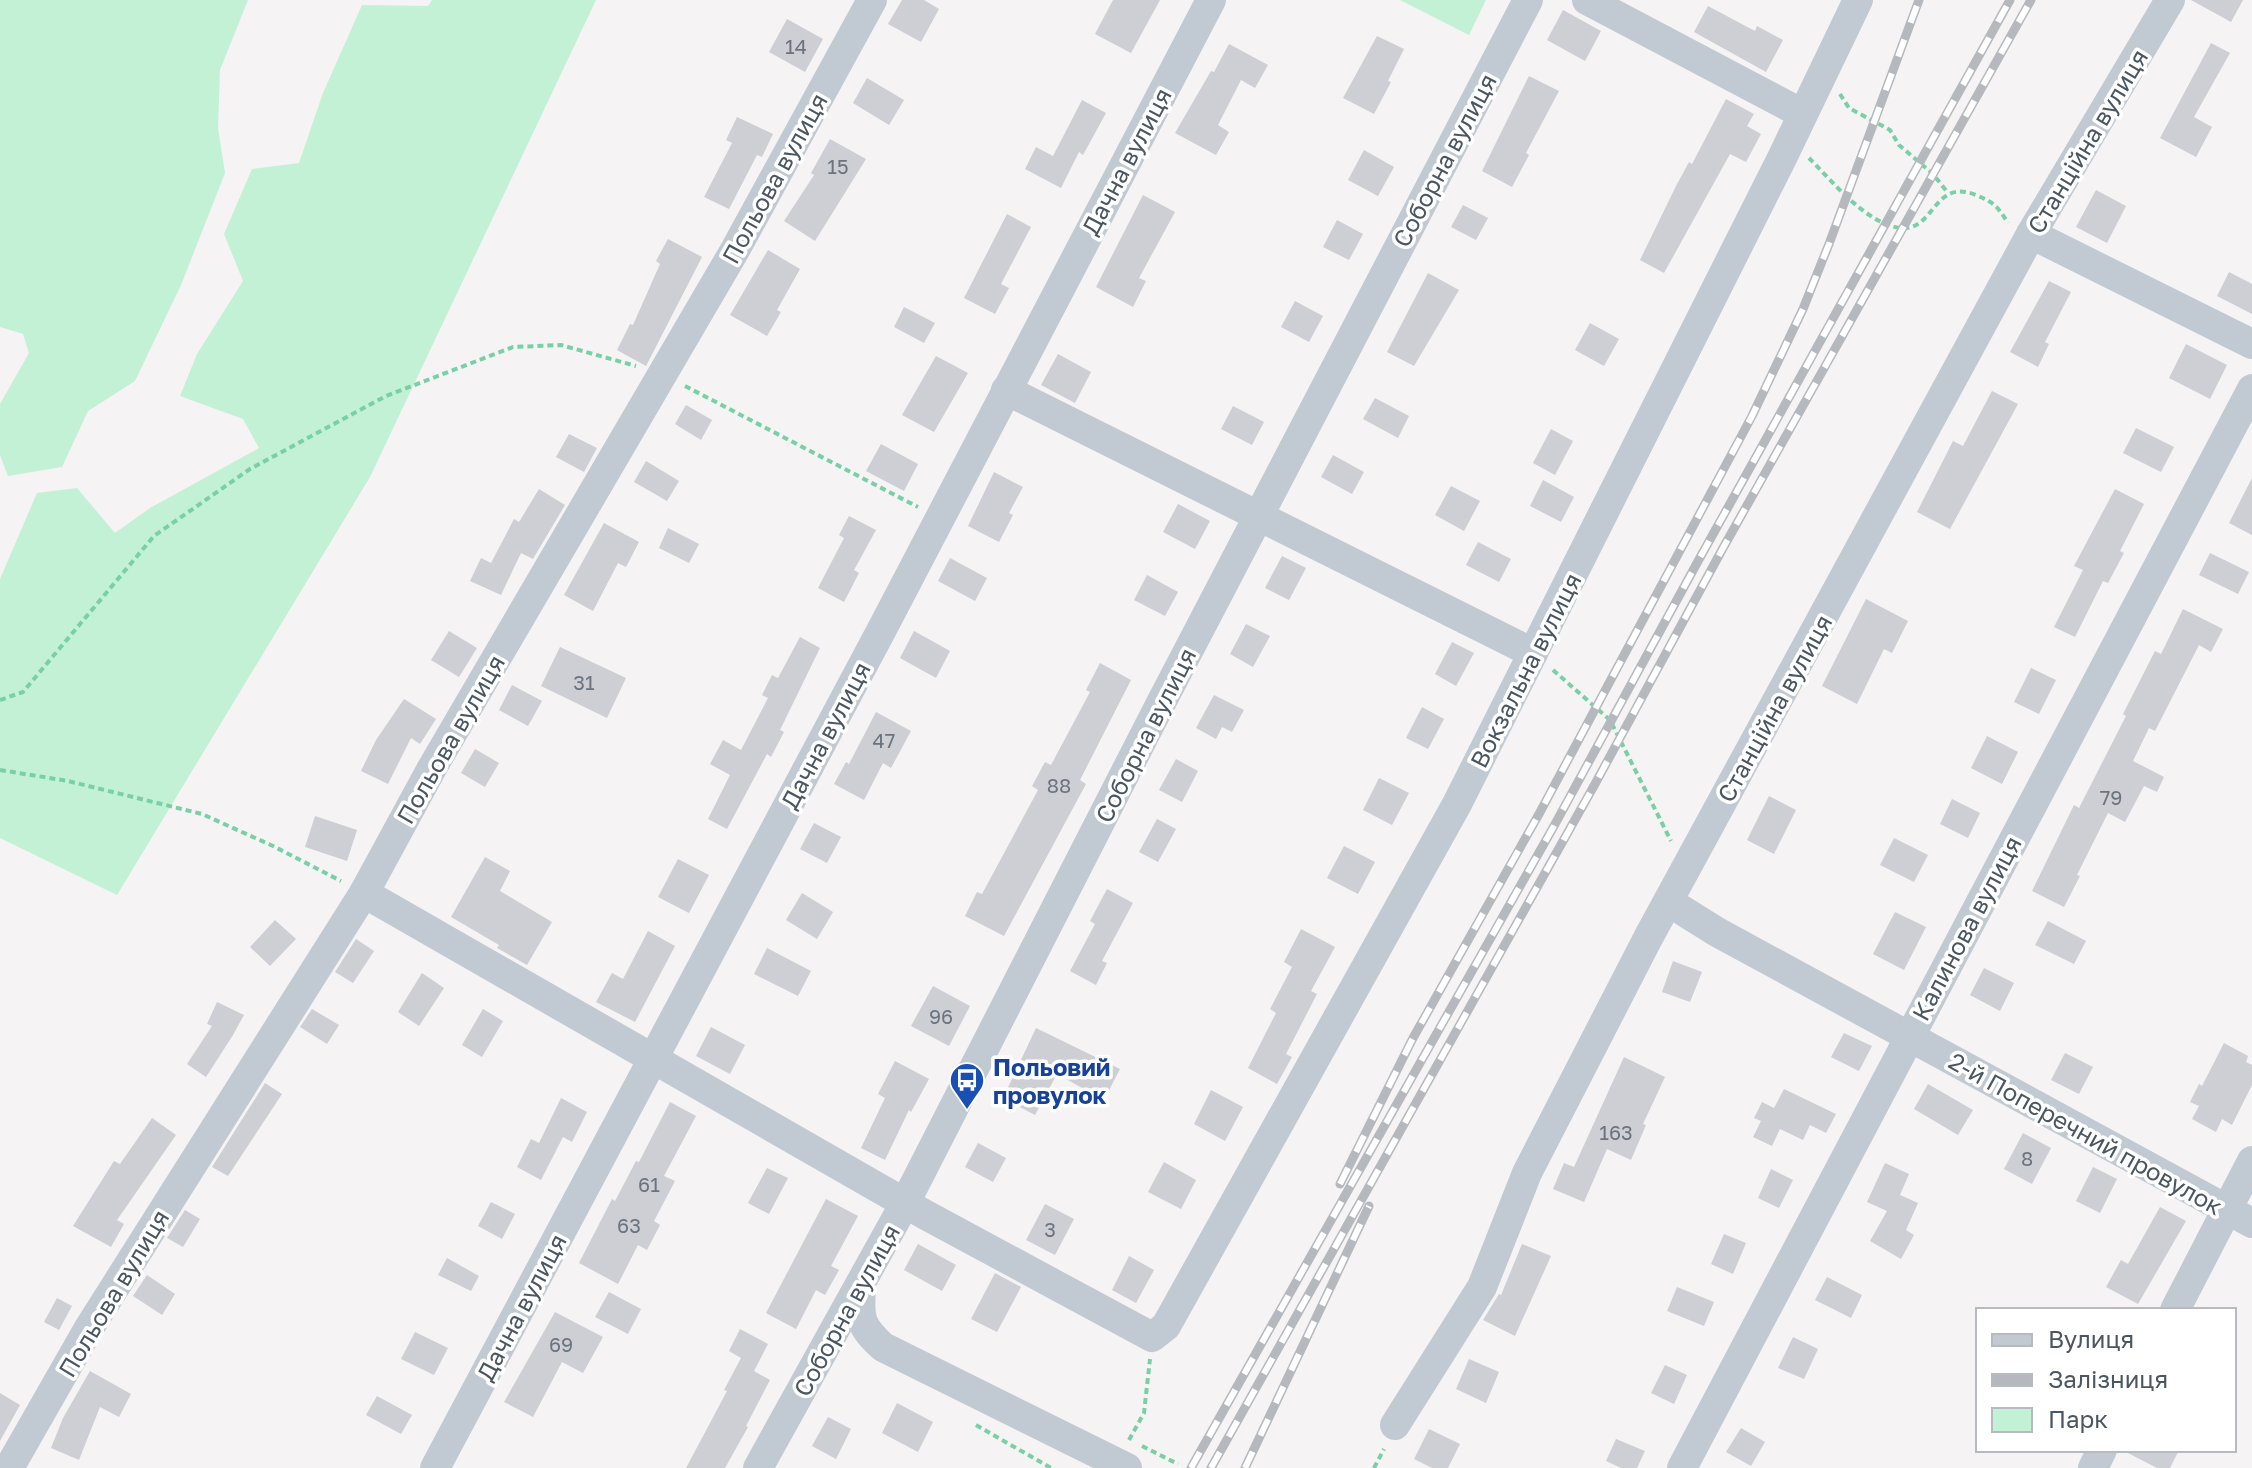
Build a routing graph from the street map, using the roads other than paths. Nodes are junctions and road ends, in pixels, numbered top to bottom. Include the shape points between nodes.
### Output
1 (872, 0) edge
2 (1211, 0) edge
3 (1528, 0) edge
4 (1587, 0) edge
5 (1858, 0) edge
6 (2170, 0) edge
7 (1797, 124) junction
8 (2031, 234) junction
9 (2252, 344) edge
10 (2252, 389) edge
11 (1006, 390) junction
12 (1258, 516) junction
13 (1533, 653) junction
14 (364, 893) junction
15 (1669, 902) junction
16 (1908, 1035) junction
17 (654, 1059) junction
18 (2252, 1161) edge
19 (905, 1203) junction
20 (2239, 1216) edge
21 (861, 1286) junction
22 (2176, 1308) edge
23 (883, 1347) junction
24 (821, 1357) junction
25 (1395, 1425) dead end
26 (1128, 1454) edge
27 (9, 1468) edge
28 (435, 1468) edge
29 (758, 1468) edge
30 (1682, 1468) edge

1 - 14 street, Польова вулиця via 735,250
2 - 11 street, Дачна вулиця
3 - 12 street, Соборна вулиця
4 - 7 street
5 - 7 street, Вокзальна вулиця
6 - 8 street, Станційна вулиця
7 - 13 street, Вокзальна вулиця
8 - 9 street
8 - 15 street, Станційна вулиця
10 - 16 street, Калинова вулиця
11 - 12 street
11 - 17 street, Дачна вулиця
12 - 13 street
12 - 19 street, Соборна вулиця
13 - 19 street, Вокзальна вулиця via 1457,804 1159,1332
14 - 17 street
14 - 27 street, Польова вулиця via 89,1328
15 - 16 street, 2-й Поперечний провулок
15 - 25 street, Станційна вулиця via 1527,1173 1482,1287
16 - 20 street, 2-й Поперечний провулок
16 - 30 street, Калинова вулиця
17 - 19 street
17 - 28 street, Дачна вулиця
18 - 20 street
19 - 21 street, Соборна вулиця
20 - 22 street
21 - 23 street via 859,1315 866,1332
21 - 24 street, Соборна вулиця
23 - 24 street via 843,1342
23 - 26 street
24 - 29 street, Соборна вулиця

